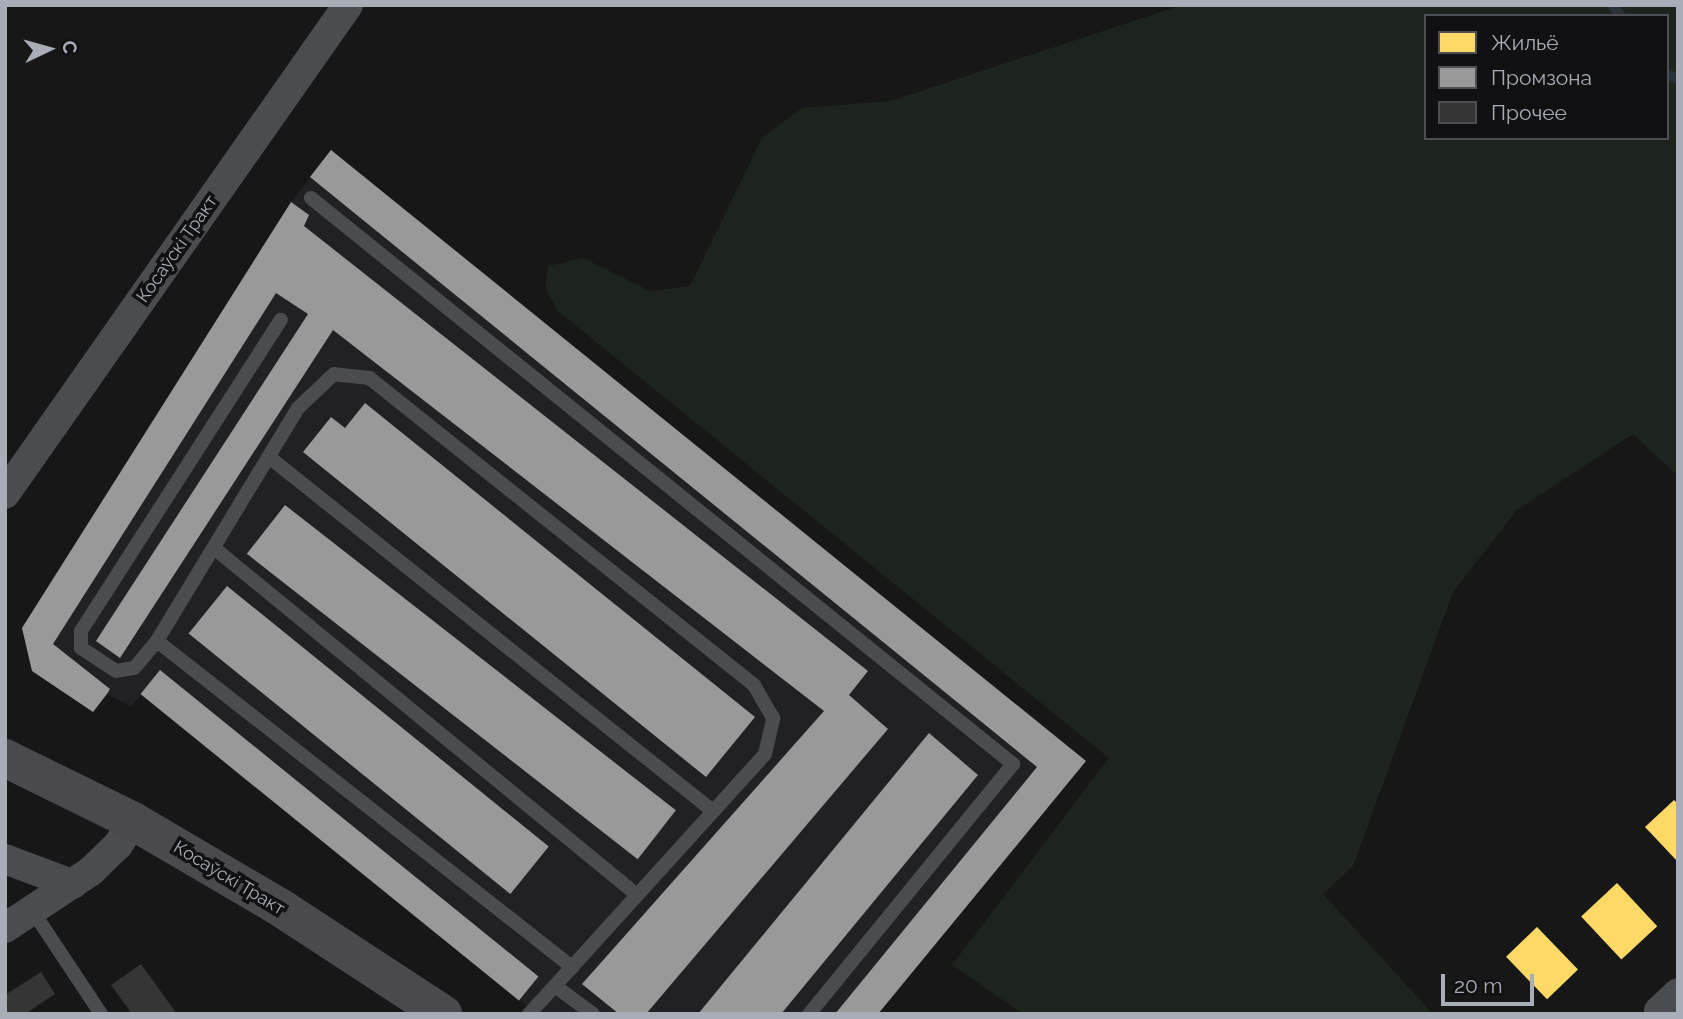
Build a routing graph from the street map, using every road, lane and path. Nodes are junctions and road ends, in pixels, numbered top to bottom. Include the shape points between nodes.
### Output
1 (348, 5) edge
2 (312, 198) dead end
3 (281, 320) dead end
4 (269, 457) junction
5 (5, 494) edge
6 (214, 548) junction
7 (157, 641) junction
8 (5, 758) edge
9 (713, 811) junction
10 (133, 821) junction
11 (5, 859) edge
12 (72, 884) junction
13 (637, 895) junction
14 (33, 910) junction
15 (5, 928) edge
16 (572, 967) junction
17 (555, 986) junction
18 (101, 1014) edge
19 (443, 1014) edge
20 (529, 1014) edge
21 (593, 1014) edge
22 (809, 1014) edge

1 - 5 street, Косаўскі Тракт
2 - 22 lane via 1013,764
3 - 7 lane via 81,631 81,648 116,671 134,668
4 - 6 lane
4 - 9 lane
4 - 9 lane via 298,408 334,374 370,378 434,429 754,685 773,718 765,754
6 - 7 lane
6 - 13 lane
7 - 16 lane
8 - 10 main road, Косаўскі Тракт
9 - 13 lane
10 - 12 street via 118,845
10 - 19 main road, Косаўскі Тракт via 281,908
11 - 12 street
12 - 14 street
13 - 16 lane
14 - 15 street
14 - 18 lane
16 - 17 lane
17 - 20 lane
17 - 21 lane

